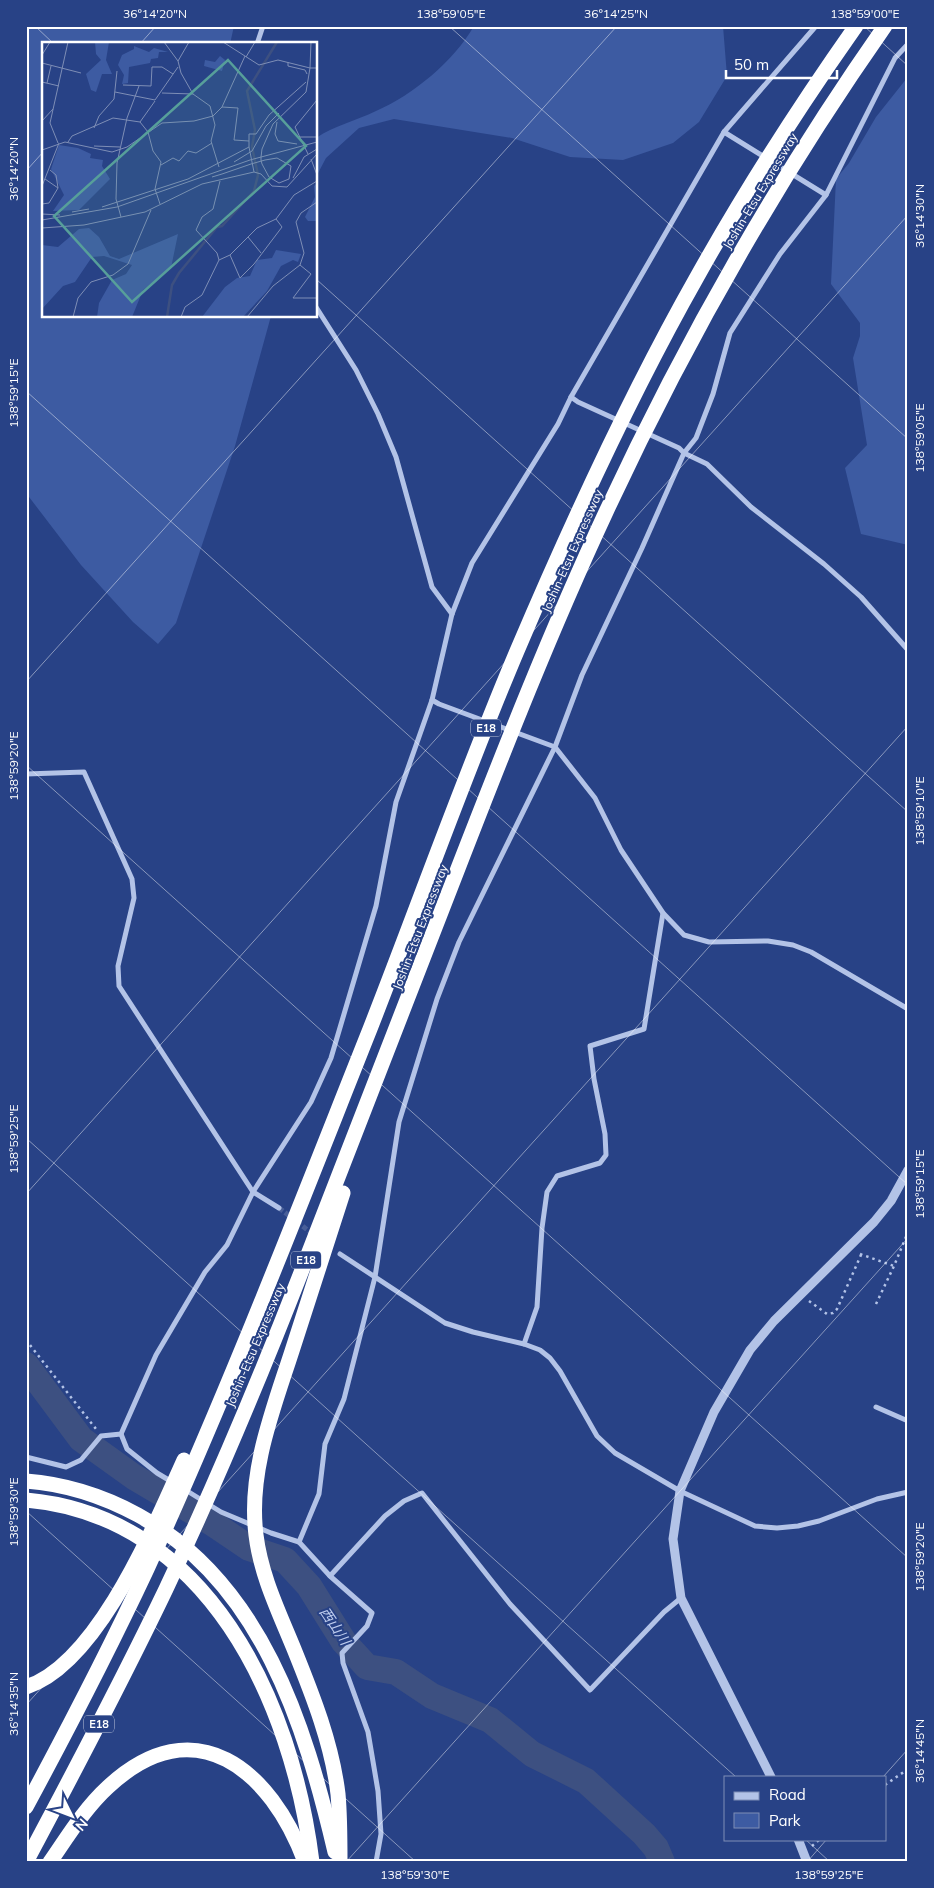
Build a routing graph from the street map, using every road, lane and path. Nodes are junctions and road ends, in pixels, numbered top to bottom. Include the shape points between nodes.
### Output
1 (263, 26) edge
2 (816, 26) edge
3 (856, 26) edge
4 (885, 26) edge
5 (258, 42) edge
6 (908, 44) edge
7 (724, 132) junction
8 (826, 195) junction
9 (318, 310) edge
10 (571, 397) junction
11 (684, 453) junction
12 (452, 614) junction
13 (908, 650) edge
14 (432, 700) junction
15 (555, 747) junction
16 (26, 774) edge
17 (662, 913) junction
18 (908, 1009) edge
19 (393, 1039) junction
20 (908, 1170) edge
21 (253, 1192) junction
22 (279, 1208) tunnel mouth
23 (908, 1232) edge
24 (847, 1250) junction
25 (340, 1254) dead end
26 (861, 1255) junction
27 (894, 1266) junction
28 (375, 1277) junction
29 (800, 1296) junction
30 (876, 1304) dead end
31 (26, 1340) edge
32 (524, 1344) junction
33 (876, 1407) dead end
34 (908, 1421) edge
35 (120, 1434) junction
36 (101, 1436) junction
37 (26, 1457) edge
38 (26, 1481) edge
39 (680, 1491) junction
40 (908, 1492) edge
41 (26, 1500) edge
42 (299, 1542) junction
43 (139, 1569) junction
44 (330, 1576) junction
45 (681, 1598) junction
46 (26, 1687) edge
47 (908, 1770) edge
48 (771, 1776) edge
49 (886, 1785) edge
50 (26, 1807) edge
51 (798, 1840) edge
52 (26, 1862) edge
53 (50, 1862) edge
54 (305, 1862) edge
55 (312, 1862) edge
56 (339, 1862) edge
57 (376, 1862) edge
58 (807, 1862) edge

1 - 5 street
2 - 7 street
3 - 43 highway, Joshin-Etsu Expressway / E18 via 781,137 700,270 655,354 595,479 515,656 236,1366
4 - 19 highway, Joshin-Etsu Expressway / E18 via 804,147 721,284 606,510 502,755
6 - 8 street via 895,58
7 - 8 street
7 - 10 street
8 - 11 street via 780,254 730,333 713,394 696,438
9 - 12 street via 356,370 378,414 396,456 432,586
10 - 11 street via 680,448
10 - 12 street via 558,424 472,563
11 - 13 street via 707,464 751,507 862,597
11 - 15 street via 582,676
12 - 14 street
14 - 15 street
14 - 21 street via 396,802 376,906 331,1058 311,1102
15 - 17 street via 595,798 621,850
15 - 28 street via 459,942 437,999 400,1122
16 - 21 street via 84,772 132,879 134,898 118,966 119,986
17 - 18 street via 684,935 709,942 768,941 811,952
17 - 32 street via 644,1029 590,1046 606,1134 606,1155 600,1163 557,1176 547,1192 537,1307
19 - 52 highway, Joshin-Etsu Expressway / E18 via 301,1275 215,1479 110,1702
19 - 56 highway via 278,1395 261,1452 255,1487 256,1536 267,1583 323,1726 338,1793
20 - 24 street via 891,1201
21 - 22 street
21 - 35 street via 227,1245 205,1272 156,1355
23 - 27 path
24 - 26 path
24 - 29 street
25 - 28 street
26 - 27 path
26 - 29 path via 833,1313 827,1314
27 - 30 path
28 - 32 street via 445,1323
28 - 42 street via 344,1399 325,1444 319,1494
29 - 39 street via 750,1350 714,1412
31 - 36 path
32 - 39 street via 550,1358 597,1436 614,1453
33 - 34 street
35 - 36 street
35 - 42 street via 128,1449 157,1473 221,1512
36 - 37 street via 81,1460 66,1467
38 - 56 highway via 95,1494 121,1505 172,1536 215,1575 254,1628 285,1688 311,1761
39 - 40 street via 755,1526 777,1528 819,1521 877,1499
39 - 45 street via 673,1539
41 - 55 highway via 71,1507 125,1528 172,1560 219,1610 254,1668 283,1735 304,1808
42 - 44 street
43 - 46 highway via 77,1652 56,1671
43 - 50 highway, Joshin-Etsu Expressway / E18 via 57,1749
44 - 45 street via 385,1516 404,1501 422,1493 510,1604 590,1690
44 - 57 street via 372,1613 367,1626 342,1653 368,1732 378,1791 381,1834
45 - 48 street
47 - 49 path
51 - 58 street
53 - 54 highway via 108,1786 154,1756 199,1751 220,1756 256,1780 285,1818

